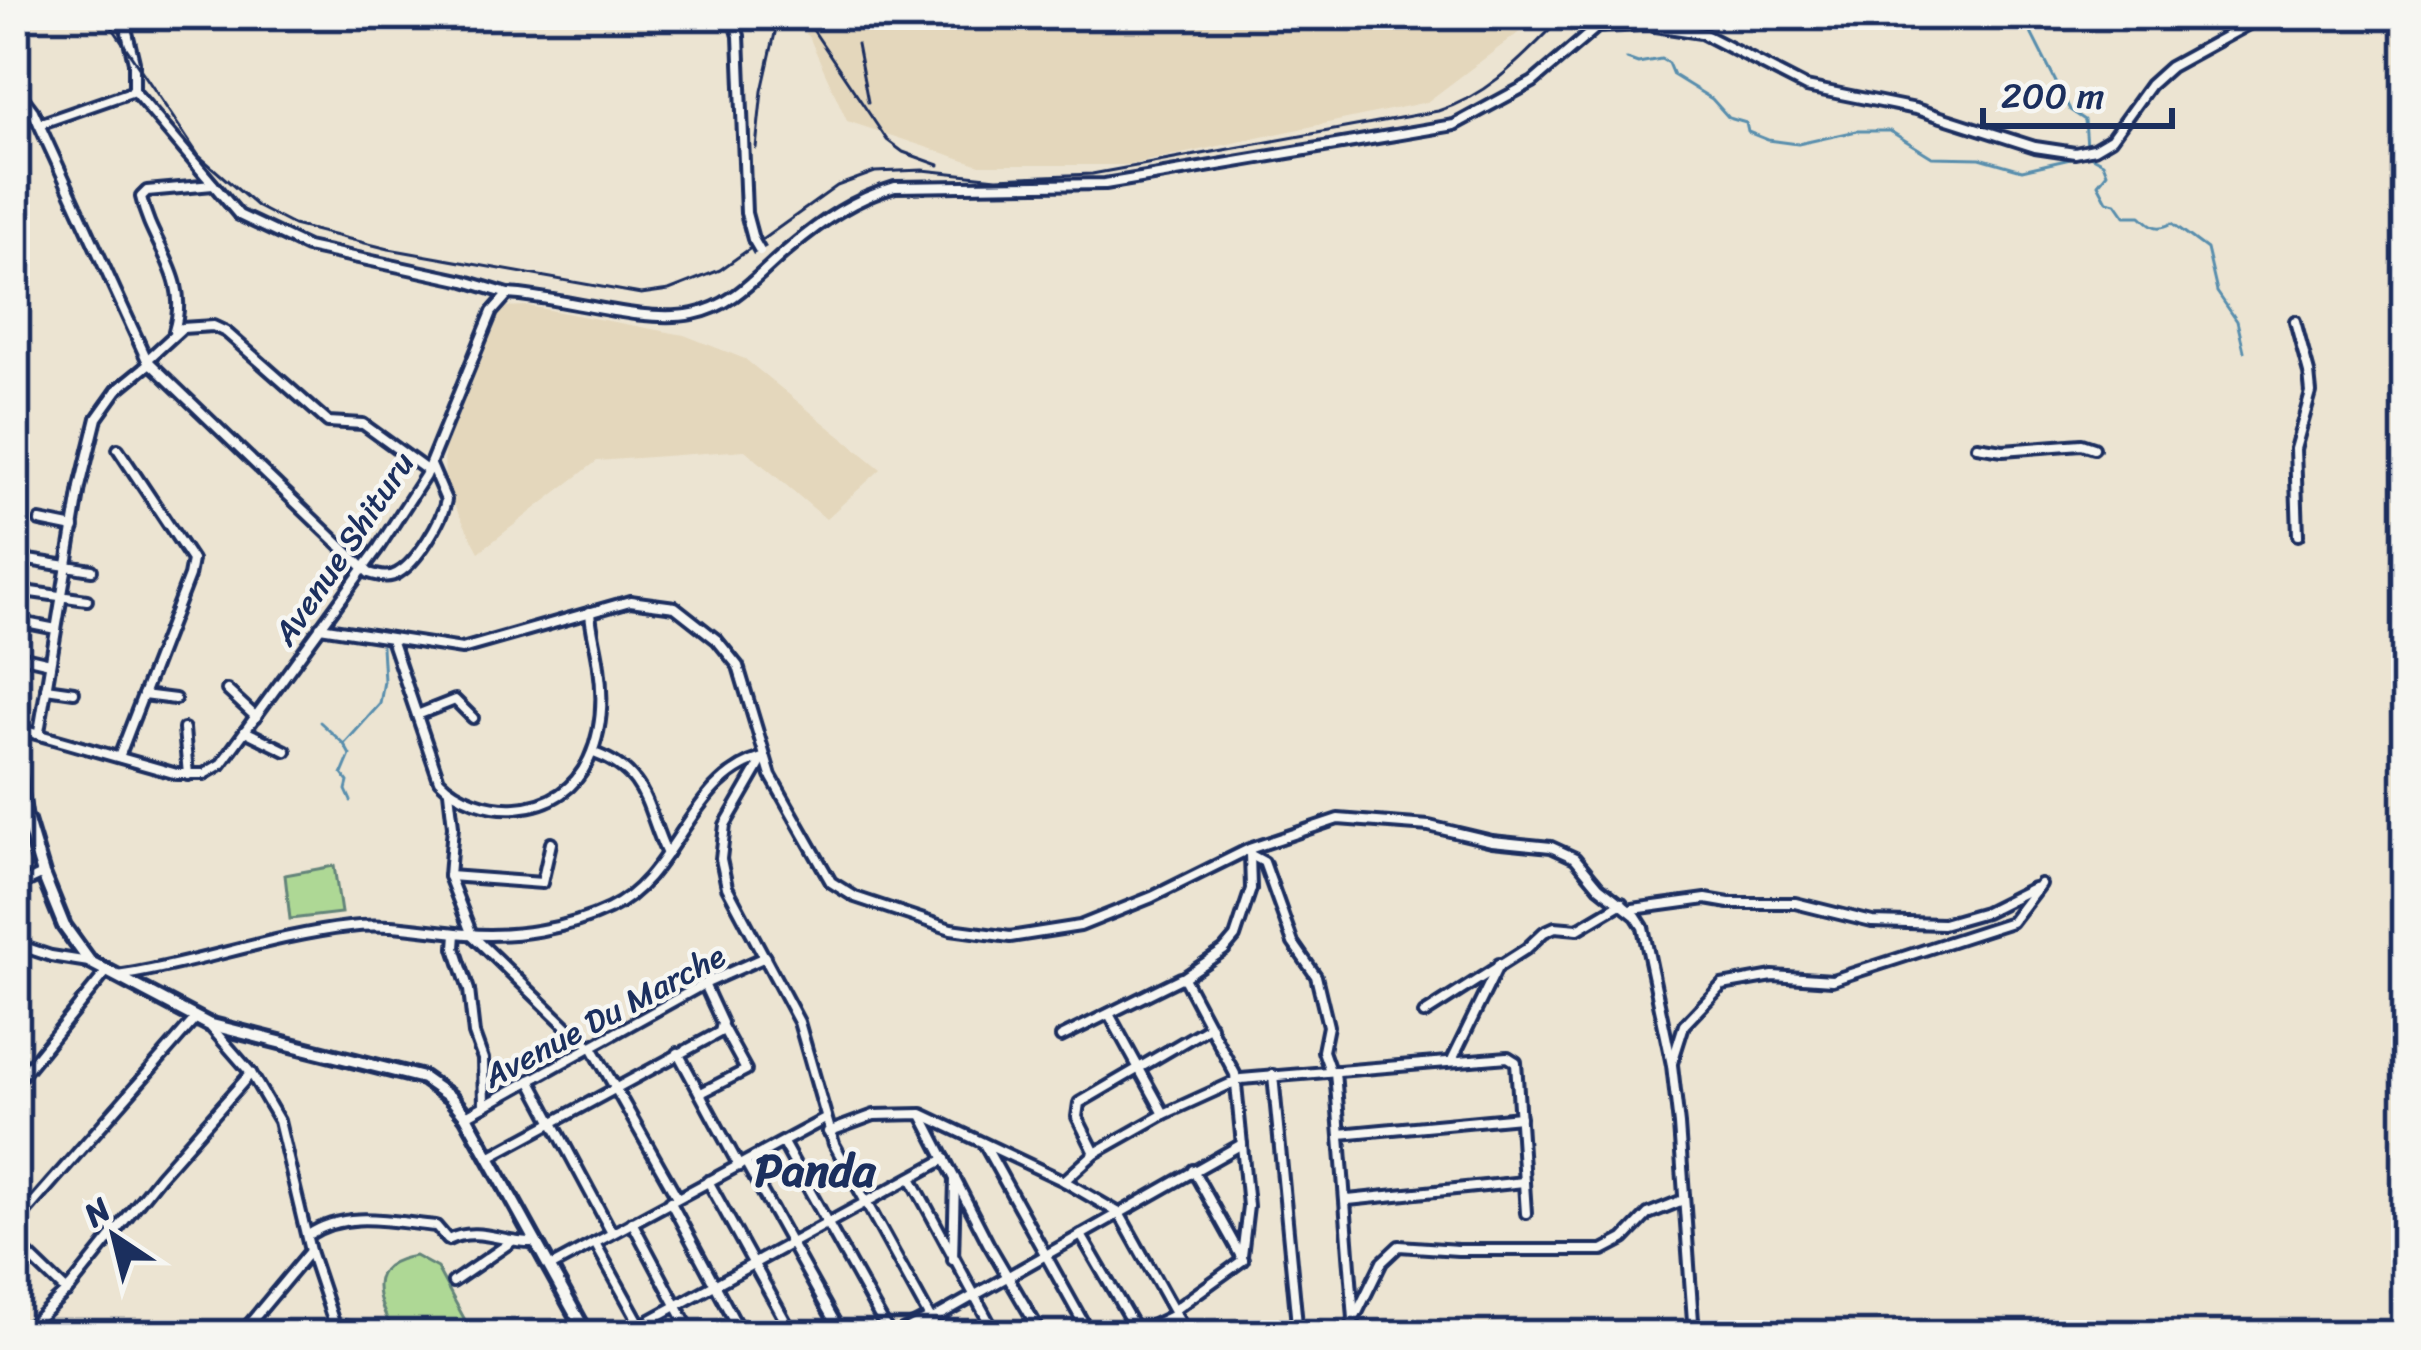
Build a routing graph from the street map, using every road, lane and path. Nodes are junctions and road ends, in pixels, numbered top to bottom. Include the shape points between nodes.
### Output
1 (123, 15) edge
2 (733, 15) edge
3 (1610, 15) edge
4 (2265, 15) edge
5 (1598, 28) junction
6 (15, 87) edge
7 (134, 91) junction
8 (39, 124) junction
9 (214, 184) junction
10 (769, 266) junction
11 (508, 294) junction
12 (2295, 321) dead end
13 (173, 332) junction
14 (148, 362) junction
15 (1977, 446) dead end
16 (2094, 448) dead end
17 (118, 449) dead end
18 (429, 468) junction
19 (40, 521) dead end
20 (74, 528) junction
21 (2298, 536) dead end
22 (22, 559) dead end
23 (67, 567) junction
24 (363, 569) junction
25 (92, 570) dead end
26 (32, 592) dead end
27 (61, 599) junction
28 (87, 600) dead end
29 (590, 612) junction
30 (26, 623) dead end
31 (320, 627) junction
32 (56, 629) junction
33 (392, 641) junction
34 (24, 657) dead end
35 (50, 663) junction
36 (46, 688) junction
37 (226, 690) dead end
38 (74, 692) dead end
39 (143, 695) junction
40 (175, 699) dead end
41 (417, 715) junction
42 (256, 717) junction
43 (473, 718) dead end
44 (15, 728) edge
45 (184, 729) dead end
46 (244, 731) junction
47 (39, 732) junction
48 (15, 742) edge
49 (286, 751) dead end
50 (594, 753) junction
51 (119, 757) junction
52 (764, 758) junction
53 (188, 775) junction
54 (449, 790) junction
55 (15, 811) edge
56 (27, 821) junction
57 (551, 843) dead end
58 (1250, 852) junction
59 (667, 854) junction
60 (43, 874) junction
61 (449, 875) junction
62 (15, 887) edge
63 (1622, 903) junction
64 (1633, 909) dead end
65 (456, 933) junction
66 (472, 935) junction
67 (15, 944) edge
68 (764, 957) junction
69 (91, 962) junction
70 (1499, 964) junction
71 (112, 974) junction
72 (1183, 978) junction
73 (704, 984) junction
74 (1108, 1014) junction
75 (1424, 1014) dead end
76 (202, 1022) junction
77 (1211, 1025) junction
78 (723, 1028) junction
79 (1061, 1037) dead end
80 (592, 1047) junction
81 (678, 1054) junction
82 (1452, 1059) junction
83 (1672, 1065) junction
84 (1137, 1066) junction
85 (1333, 1071) junction
86 (251, 1073) junction
87 (1274, 1075) junction
88 (530, 1080) junction
89 (1236, 1083) junction
90 (15, 1084) edge
91 (614, 1087) junction
92 (700, 1094) junction
93 (484, 1106) junction
94 (922, 1114) junction
95 (1164, 1114) junction
96 (466, 1117) junction
97 (1520, 1117) junction
98 (826, 1118) junction
99 (552, 1121) junction
100 (828, 1132) junction
101 (1340, 1134) junction
102 (782, 1143) junction
103 (983, 1143) junction
104 (1242, 1144) junction
105 (1095, 1153) junction
106 (489, 1157) junction
107 (945, 1159) junction
108 (743, 1164) junction
109 (1193, 1170) junction
110 (955, 1177) junction
111 (911, 1178) junction
112 (708, 1181) junction
113 (1064, 1181) junction
114 (1524, 1182) junction
115 (673, 1199) junction
116 (1684, 1200) junction
117 (866, 1201) junction
118 (1348, 1201) junction
119 (15, 1203) edge
120 (25, 1213) junction
121 (1119, 1213) junction
122 (1526, 1213) dead end
123 (632, 1222) junction
124 (826, 1222) junction
125 (15, 1225) edge
126 (612, 1233) junction
127 (1081, 1235) junction
128 (308, 1236) junction
129 (512, 1241) junction
130 (15, 1242) edge
131 (537, 1242) junction
132 (790, 1242) junction
133 (595, 1243) junction
134 (310, 1251) junction
135 (1045, 1256) junction
136 (1242, 1256) junction
137 (953, 1261) junction
138 (752, 1263) junction
139 (552, 1266) junction
140 (1007, 1277) junction
141 (453, 1282) dead end
142 (712, 1286) junction
143 (67, 1292) junction
144 (973, 1297) junction
145 (676, 1306) junction
146 (1175, 1312) junction
147 (1354, 1319) junction
148 (931, 1320) junction
149 (640, 1325) junction
150 (336, 1330) edge
151 (1137, 1334) edge
152 (20, 1335) edge
153 (240, 1335) edge
154 (361, 1335) edge
155 (587, 1335) edge
156 (623, 1335) edge
157 (646, 1335) edge
158 (692, 1335) edge
159 (742, 1335) edge
160 (793, 1335) edge
161 (842, 1335) edge
162 (890, 1335) edge
163 (899, 1335) edge
164 (942, 1335) edge
165 (996, 1335) edge
166 (1042, 1335) edge
167 (1090, 1335) edge
168 (1187, 1335) edge
169 (1298, 1335) edge
170 (1347, 1335) edge
171 (1694, 1335) edge

1 - 7 street
2 - 10 street, bridge via 746,213
3 - 5 street
4 - 5 street via 2170,67 2111,139 2075,153 1806,87 1701,33
5 - 10 street via 1521,89 1454,125 1105,184 895,187 839,211
6 - 8 street
7 - 8 street
7 - 9 street
8 - 14 street
9 - 11 street via 239,215 307,247
9 - 13 street via 141,194 181,294
10 - 11 street via 732,301 692,314
11 - 18 street, Avenue Shituru via 492,312
12 - 21 street via 2311,393 2295,449
13 - 14 street
13 - 18 street via 226,332 328,422 363,424
14 - 20 street via 100,411
14 - 24 street
15 - 16 street
17 - 39 street via 192,560
18 - 24 street, Avenue Shituru
18 - 24 street via 446,500 435,529 394,576
19 - 20 street
20 - 23 street
22 - 23 street
23 - 25 street
23 - 27 street
24 - 31 street, Avenue Shituru
26 - 27 street
27 - 28 street
27 - 32 street
29 - 33 street via 463,649
29 - 50 street via 600,680
29 - 52 street via 646,600 691,616 738,666
30 - 32 street
31 - 33 street
31 - 42 street, Avenue Shituru
32 - 35 street
33 - 41 street
34 - 35 street
35 - 36 street
36 - 38 street
36 - 47 street
37 - 42 street
39 - 40 street
39 - 51 street
41 - 43 street via 455,700
41 - 54 street via 436,775
42 - 46 street, Avenue Shituru
44 - 47 street
45 - 53 street
46 - 49 street
46 - 53 street, Avenue Shituru via 221,764
47 - 51 street
48 - 56 street
50 - 54 street via 569,789 537,805 502,809
50 - 59 street via 640,783
51 - 53 street
52 - 58 street via 830,882 951,929 1010,937 1098,920
52 - 59 street via 715,787
52 - 68 street via 728,816 721,859
54 - 61 street
55 - 56 street
56 - 60 street
57 - 61 street via 542,883
58 - 63 street via 1338,819 1429,826 1575,857
58 - 72 street via 1251,889 1235,937
58 - 85 street via 1264,862 1293,943 1316,976 1328,1026 1323,1051
59 - 66 street via 629,898 593,916
60 - 62 street
60 - 69 street via 70,937
61 - 66 street
63 - 70 street via 1578,929 1550,929
63 - 83 street via 1643,927
64 - 83 street via 1699,899 1795,903 1872,922 1943,924 2040,884 2012,922 1832,980 1773,976 1722,985 1684,1025
65 - 66 street
65 - 71 street via 351,926
65 - 93 street via 483,1059
66 - 80 street
67 - 69 street
68 - 73 street, Avenue Du Marche
68 - 98 street via 799,1022
69 - 71 street
70 - 75 street
70 - 82 street
71 - 76 street
71 - 90 street
72 - 74 street
72 - 77 street
73 - 78 street
73 - 80 street, Avenue Du Marche
74 - 79 street
74 - 84 street
76 - 86 street
76 - 96 street via 423,1078
76 - 120 street
77 - 84 street
77 - 89 street
78 - 81 street
78 - 92 street via 746,1070
80 - 88 street, Avenue Du Marche
80 - 91 street
81 - 91 street
81 - 92 street
82 - 85 street
82 - 97 street via 1513,1059
83 - 116 street
84 - 95 street
84 - 105 street via 1079,1102 1077,1118
85 - 87 street
85 - 101 street
86 - 128 street via 279,1121
86 - 143 street
87 - 89 street
87 - 169 street
88 - 93 street, Avenue Du Marche
88 - 99 street
89 - 95 street
89 - 104 street
91 - 99 street
91 - 115 street
92 - 108 street
93 - 96 street, Avenue Du Marche
94 - 100 street via 874,1115
94 - 103 street
94 - 107 street
95 - 105 street
96 - 106 street
97 - 101 street
97 - 114 street
98 - 100 street
98 - 102 street
99 - 106 street
99 - 126 street
100 - 117 street
101 - 118 street
102 - 108 street
102 - 124 street
103 - 113 street
103 - 135 street
104 - 109 street
104 - 136 street
105 - 113 street
106 - 131 street
107 - 110 street
107 - 111 street
108 - 112 street
108 - 132 street
109 - 121 street
109 - 136 street
110 - 137 street
110 - 140 street
111 - 117 street
111 - 137 street
112 - 115 street
112 - 138 street
113 - 121 street
114 - 118 street
114 - 122 street
115 - 123 street
115 - 142 street
116 - 147 street via 1648,1214 1603,1250 1399,1246 1382,1262
116 - 171 street
117 - 124 street
117 - 148 street
118 - 147 street
119 - 120 street
120 - 125 street
121 - 127 street
121 - 146 street
123 - 126 street
123 - 145 street
124 - 132 street
124 - 162 street
126 - 133 street
127 - 135 street
127 - 151 street
128 - 129 street via 363,1217 436,1226 448,1240 472,1233
128 - 134 street
129 - 131 street
129 - 141 street
130 - 143 street
131 - 139 street
132 - 138 street
132 - 161 street
133 - 139 street
133 - 149 street
134 - 150 street
134 - 153 street
135 - 140 street
135 - 167 street
136 - 146 street via 1239,1267
137 - 144 street
138 - 142 street
138 - 160 street
139 - 155 street
140 - 144 street
140 - 166 street
142 - 145 street
142 - 159 street
143 - 152 street
144 - 148 street
144 - 165 street
145 - 149 street
145 - 158 street
146 - 151 street
146 - 168 street
147 - 170 street
148 - 163 street
148 - 164 street
149 - 156 street
149 - 157 street
150 - 154 street

